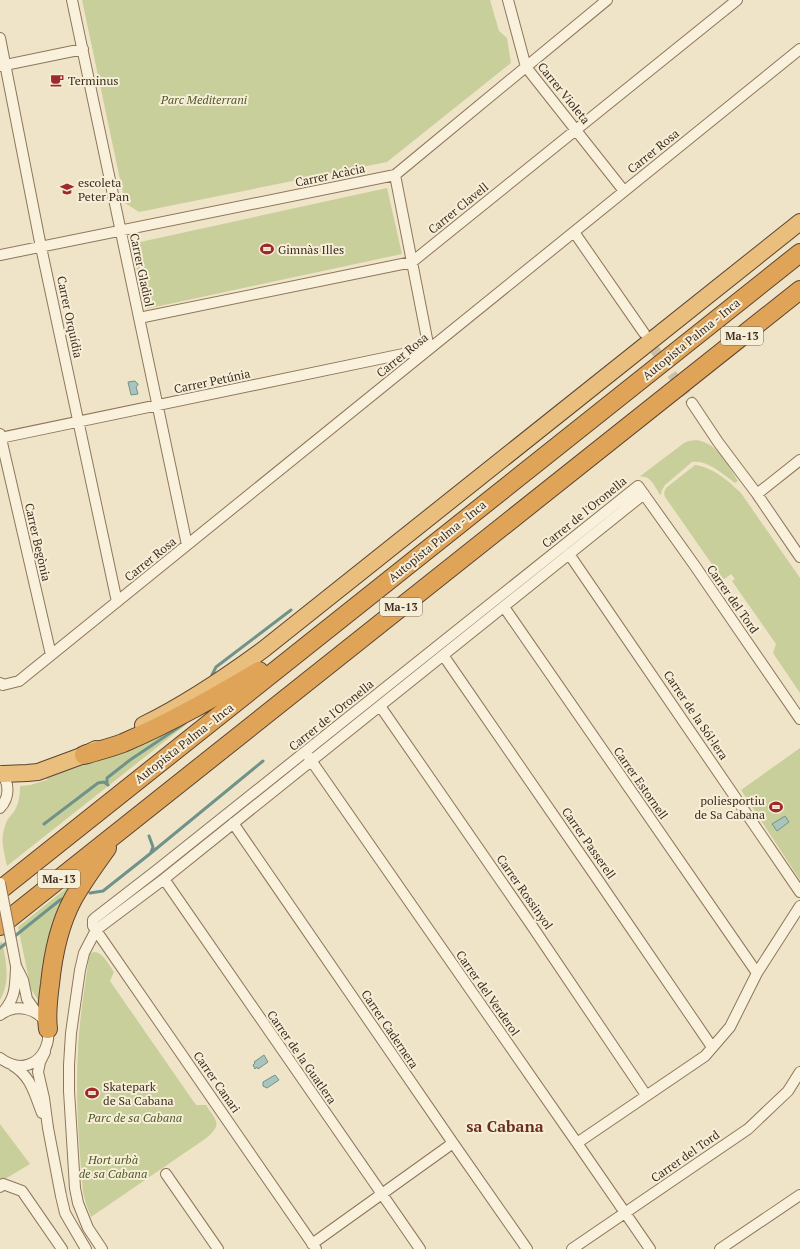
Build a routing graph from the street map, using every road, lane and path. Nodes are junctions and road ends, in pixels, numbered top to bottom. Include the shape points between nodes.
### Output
1 (72, 0) edge
2 (508, 0) edge
3 (607, 0) edge
4 (737, 0) edge
5 (0, 38) edge
6 (83, 49) junction
7 (800, 49) edge
8 (3, 65) edge
9 (526, 67) junction
10 (576, 129) junction
11 (396, 175) junction
12 (624, 191) junction
13 (800, 222) edge
14 (121, 231) junction
15 (574, 232) junction
16 (42, 247) junction
17 (800, 252) edge
18 (0, 256) edge
19 (412, 262) junction
20 (800, 290) edge
21 (139, 318) junction
22 (644, 333) tunnel mouth
23 (429, 349) junction
24 (692, 403) tunnel mouth
25 (158, 405) junction
26 (79, 422) junction
27 (0, 437) edge
28 (800, 460) edge
29 (644, 494) junction
30 (757, 494) junction
31 (187, 545) junction
32 (569, 554) junction
33 (800, 557) edge
34 (117, 602) junction
35 (504, 606) junction
36 (315, 639) junction
37 (51, 655) junction
38 (443, 655) junction
39 (0, 683) edge
40 (380, 706) junction
41 (800, 719) edge
42 (305, 752) junction
43 (84, 755) junction
44 (311, 761) junction
45 (1, 773) edge
46 (0, 809) edge
47 (233, 823) junction
48 (118, 832) junction
49 (164, 879) junction
50 (0, 883) edge
51 (0, 890) edge
52 (800, 892) edge
53 (800, 906) edge
54 (0, 926) edge
55 (96, 930) junction
56 (16, 966) junction
57 (757, 973) junction
58 (37, 1013) junction
59 (1, 1014) edge
60 (48, 1029) junction
61 (712, 1047) junction
62 (45, 1052) junction
63 (0, 1058) edge
64 (11, 1063) junction
65 (800, 1072) edge
66 (646, 1095) junction
67 (48, 1128) junction
68 (453, 1143) junction
69 (577, 1143) junction
70 (166, 1174) dead end
71 (0, 1187) edge
72 (382, 1194) junction
73 (800, 1195) edge
74 (625, 1214) junction
75 (314, 1246) edge
76 (62, 1249) edge
77 (86, 1249) edge
78 (102, 1249) edge
79 (218, 1249) edge
80 (420, 1249) edge
81 (527, 1249) edge
82 (572, 1249) edge
83 (650, 1249) edge
84 (720, 1249) edge

1 - 6 street, Carrer Gladiol
2 - 9 street, Carrer Violeta
3 - 9 street, Carrer Acàcia
4 - 10 street, Carrer Clavell
5 - 8 street, Carrer Orquídia
6 - 8 street
6 - 14 street, Carrer Gladiol
7 - 12 street, Carrer Rosa
8 - 16 street, Carrer Orquídia
9 - 10 street, Carrer Violeta
9 - 11 street, Carrer Acàcia
10 - 12 street, Carrer Violeta
10 - 19 street, Carrer Clavell
11 - 14 street, Carrer Acàcia
11 - 19 street
12 - 15 street, Carrer Rosa
13 - 43 highway via 264,649 195,696
14 - 16 street, Carrer Acàcia
14 - 21 street, Carrer Gladiol
15 - 22 street
15 - 23 street, Carrer Rosa
16 - 18 street, Carrer Acàcia
16 - 26 street, Carrer Orquídia
17 - 36 highway, Autopista Palma - Inca / Ma-13
19 - 21 street, Carrer Clavell
19 - 23 street
20 - 48 highway, Ma-13
21 - 25 street, Carrer Gladiol
23 - 25 street, Carrer Petúnia
23 - 31 street, Carrer Rosa
24 - 30 street
25 - 26 street, Carrer Petúnia
25 - 31 street, Carrer Gladiol
26 - 27 street, Carrer Petúnia
26 - 34 street, Carrer Orquídia
27 - 37 street, Carrer Begònia
28 - 30 street
29 - 32 street, Carrer de l'Oronella
29 - 41 street, Carrer del Tord
29 - 42 street, Carrer de l'Oronella via 638,486
30 - 33 street
31 - 34 street, Carrer Rosa
32 - 35 street, Carrer de l'Oronella
32 - 52 street, Carrer de la Sól·lera
34 - 37 street, Carrer Rosa
35 - 38 street, Carrer de l'Oronella
35 - 57 street, Carrer Estornell
36 - 43 highway via 200,706 122,743
36 - 51 highway, Autopista Palma - Inca / Ma-13
37 - 39 street, Carrer Rosa via 20,681 3,685
38 - 40 street, Carrer de l'Oronella
38 - 61 street, Carrer Passerell
40 - 44 street, Carrer de l'Oronella
40 - 66 street, Carrer Rossinyol
42 - 44 street, Carrer del Verderol
42 - 55 street, Carrer de l'Oronella via 95,918 92,923
43 - 45 highway via 38,772
44 - 47 street, Carrer de l'Oronella
44 - 69 street, Carrer del Verderol
45 - 46 street via 8,785 8,793
47 - 49 street, Carrer de l'Oronella
47 - 68 street, Carrer Cadernera
48 - 54 highway, Ma-13
48 - 60 highway via 81,886 60,929 50,979
49 - 55 street, Carrer de l'Oronella
49 - 72 street, Carrer de la Guatlera
50 - 56 street, bridge
53 - 57 street
55 - 75 street, Carrer Canari
55 - 78 street via 84,953 80,970 71,1033 69,1091 76,1197 88,1228
56 - 58 street via 23,980 29,1004
56 - 59 street via 14,994
57 - 61 street via 730,1027
58 - 59 street via 22,1008 11,1009
58 - 60 street
60 - 62 street
61 - 66 street via 705,1056
62 - 64 street via 40,1058 28,1064
62 - 67 street via 38,1072
63 - 64 street
64 - 67 street via 29,1081
65 - 74 street, Carrer del Tord via 788,1091 748,1129
66 - 69 street
67 - 77 street via 65,1213
68 - 72 street
68 - 81 street, Carrer Cadernera
69 - 74 street, Carrer del Verderol
70 - 79 street
71 - 76 street via 3,1184 22,1191
72 - 75 street
72 - 80 street, Carrer de la Guatlera
73 - 84 street
74 - 82 street, Carrer del Tord
74 - 83 street, Carrer del Verderol

